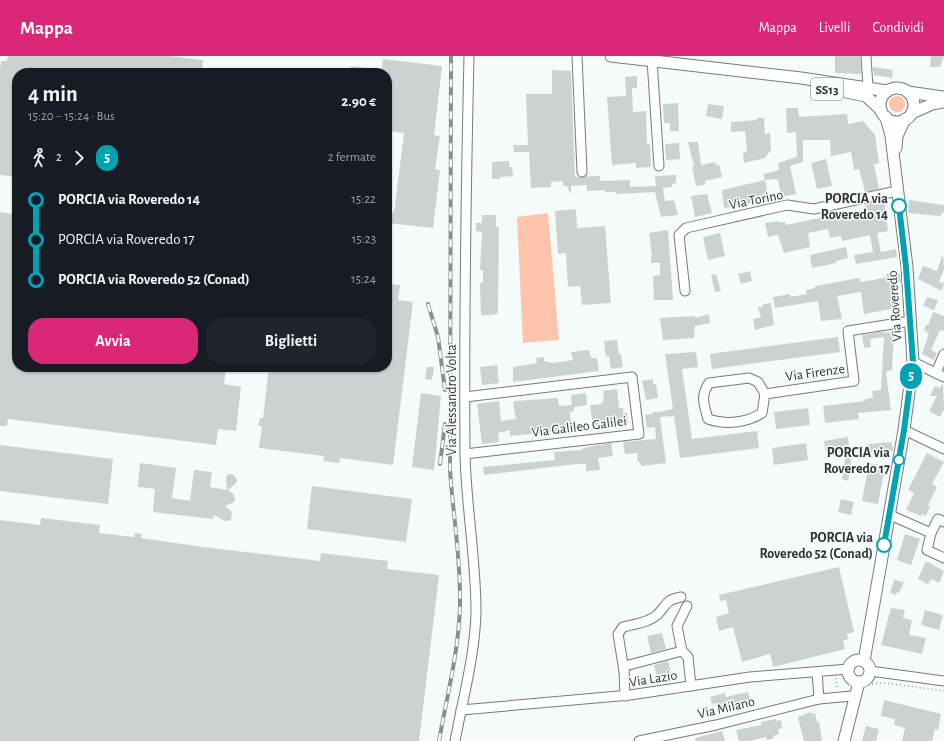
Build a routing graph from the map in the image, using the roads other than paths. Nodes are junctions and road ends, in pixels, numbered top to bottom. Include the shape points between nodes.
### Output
1 (469, 56) edge
2 (577, 56) edge
3 (611, 56) edge
4 (866, 56) edge
5 (652, 60) junction
6 (768, 76) junction
7 (868, 88) junction
8 (887, 91) junction
9 (908, 92) junction
10 (944, 97) edge
11 (944, 102) edge
12 (883, 113) junction
13 (908, 116) junction
14 (894, 162) junction
15 (659, 166) dead end
16 (582, 172) dead end
17 (897, 191) junction
18 (685, 291) dead end
19 (911, 321) junction
20 (944, 354) edge
21 (913, 362) junction
22 (940, 375) edge
23 (765, 394) junction
24 (465, 397) junction
25 (904, 430) junction
26 (944, 449) edge
27 (465, 454) junction
28 (890, 515) junction
29 (944, 522) edge
30 (931, 533) junction
31 (944, 558) edge
32 (681, 597) dead end
33 (687, 606) dead end
34 (682, 651) junction
35 (864, 661) junction
36 (849, 669) junction
37 (624, 671) junction
38 (870, 671) junction
39 (817, 672) junction
40 (944, 681) edge
41 (860, 683) junction
42 (691, 686) junction
43 (625, 696) junction
44 (852, 696) junction
45 (819, 699) junction
46 (461, 710) junction
47 (848, 724) junction
48 (455, 741) edge
49 (639, 741) edge
50 (844, 741) edge

1 - 24 street, Via Alessandro Volta
2 - 16 street
3 - 5 main road, SS13
4 - 7 street
5 - 6 main road, SS13
5 - 15 street
6 - 7 main road, SS13
6 - 12 main road, SS13 via 856,93 872,100
7 - 8 main road, SS13
8 - 9 main road via 900,88
8 - 12 main road via 881,99
9 - 10 main road
9 - 13 main road via 914,104
11 - 13 main road via 932,104
12 - 13 main road via 895,121
12 - 14 main road, Via Roveredo via 891,136
13 - 14 main road, Via Roveredo via 897,136
14 - 17 main road, Via Roveredo
17 - 18 street, Via Torino via 814,209 787,206 686,228 679,235
17 - 19 main road, Via Roveredo
19 - 21 main road, Via Roveredo
19 - 23 street, Via Firenze via 848,331 854,381
20 - 22 street
21 - 22 street
21 - 25 main road, Via Roveredo
23 - 23 street via 758,382 749,378 709,383 703,391 708,419 719,423 752,420 762,413
24 - 27 street, Via Alessandro Volta
24 - 27 street, Via Galileo Galilei via 632,377 639,434
25 - 26 street
25 - 28 main road, Via Roveredo
27 - 46 street, Via Alessandro Volta via 475,568 476,612 472,652
28 - 30 street
28 - 35 main road, Via Roveredo
29 - 30 street via 938,519
30 - 31 street via 927,550
32 - 37 street via 670,599 656,616 640,623 623,626 618,634
33 - 34 street via 676,626
34 - 37 street via 626,666
34 - 42 street via 688,656
35 - 36 main road via 854,661
35 - 38 main road
36 - 39 street, Via Lazio
36 - 41 main road via 850,676
37 - 43 street
38 - 40 street
38 - 41 main road via 868,677
39 - 42 street, Via Lazio via 750,677
39 - 45 street
41 - 44 main road
41 - 47 main road
42 - 43 street, Via Lazio
43 - 46 street, Via Lazio
44 - 45 street, Via Milano
44 - 47 main road
45 - 49 street, Via Milano
46 - 48 street, Via Alessandro Volta
47 - 50 main road

